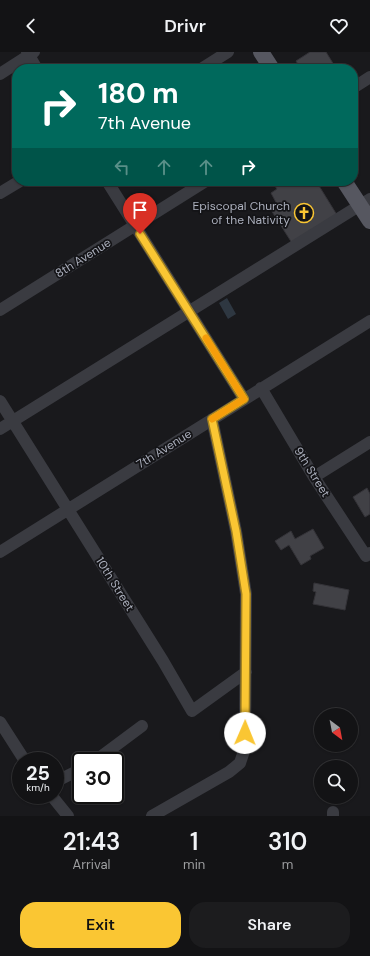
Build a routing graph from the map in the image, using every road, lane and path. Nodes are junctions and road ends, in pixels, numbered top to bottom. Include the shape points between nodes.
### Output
1 (228, 52) edge
2 (261, 52) edge
3 (30, 53) edge
4 (14, 64) edge
5 (35, 64) edge
6 (209, 64) edge
7 (269, 64) edge
8 (12, 66) edge
9 (0, 74) edge
10 (370, 77) edge
11 (358, 85) edge
12 (12, 186) edge
13 (110, 186) edge
14 (198, 186) edge
15 (349, 186) edge
16 (0, 193) edge
17 (365, 202) edge
18 (370, 221) edge
19 (135, 226) junction
20 (0, 310) edge
21 (189, 311) junction
22 (370, 322) edge
23 (261, 388) junction
24 (244, 399) junction
25 (0, 401) edge
26 (212, 419) junction
27 (13, 421) junction
28 (0, 429) edge
29 (370, 442) edge
30 (314, 477) junction
31 (68, 509) junction
32 (0, 552) edge
33 (368, 554) edge
34 (246, 672) junction
35 (0, 722) edge
36 (142, 726) dead end
37 (19, 752) edge
38 (107, 752) edge
39 (58, 804) edge
40 (68, 816) edge
41 (152, 816) edge

1 - 6 street
2 - 7 main road
3 - 4 street
3 - 5 street
8 - 9 street
10 - 11 street
12 - 16 street
13 - 19 street
14 - 19 street, 8th Avenue
15 - 17 main road
17 - 18 main road
17 - 21 street
19 - 20 street, 8th Avenue
19 - 21 street
21 - 24 street
21 - 27 street
22 - 23 street, 7th Avenue
23 - 24 street, 7th Avenue
23 - 30 street, 9th Street
24 - 26 street, 7th Avenue
25 - 27 street, 10th Street
26 - 31 street, 7th Avenue
26 - 34 street via 236,531 246,594
27 - 28 street
27 - 31 street, 10th Street
29 - 30 street
30 - 33 street, 9th Street
31 - 32 street, 7th Avenue
31 - 34 street, 10th Street via 192,711
34 - 41 street via 245,748 240,763 229,772
35 - 37 street
36 - 38 street
39 - 40 street

